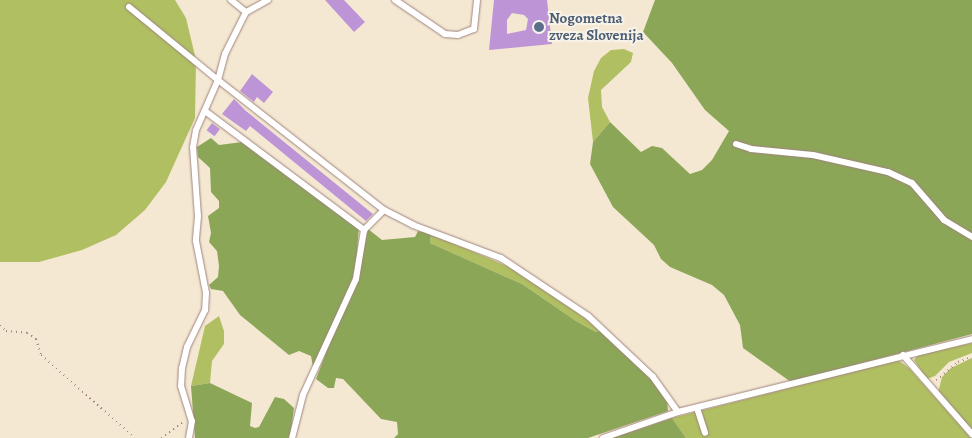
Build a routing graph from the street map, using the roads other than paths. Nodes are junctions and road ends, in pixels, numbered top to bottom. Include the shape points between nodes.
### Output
1 (231, 0) edge
2 (268, 0) edge
3 (395, 0) edge
4 (477, 0) edge
5 (130, 7) dead end
6 (246, 12) junction
7 (218, 80) junction
8 (205, 111) junction
9 (736, 144) dead end
10 (384, 210) junction
11 (364, 230) junction
12 (972, 237) edge
13 (972, 339) edge
14 (903, 356) junction
15 (697, 408) junction
16 (678, 412) junction
17 (705, 432) dead end
18 (972, 434) edge
19 (190, 438) edge
20 (292, 438) edge
21 (603, 438) edge

1 - 6 lane
2 - 6 lane
3 - 4 lane via 445,34 458,35 474,29
5 - 7 lane
6 - 7 lane via 225,54
7 - 8 lane
7 - 10 lane
8 - 11 lane
8 - 19 lane via 193,146 197,191 196,241 206,293 205,310 187,347 181,386 192,421
9 - 12 lane via 751,149 813,155 888,172 912,183 944,220
10 - 11 lane
10 - 16 lane via 413,225 501,258 588,316 653,377
11 - 20 lane via 356,279 303,395
13 - 14 lane
14 - 15 lane
14 - 18 lane
15 - 16 lane
15 - 17 lane
16 - 21 lane

